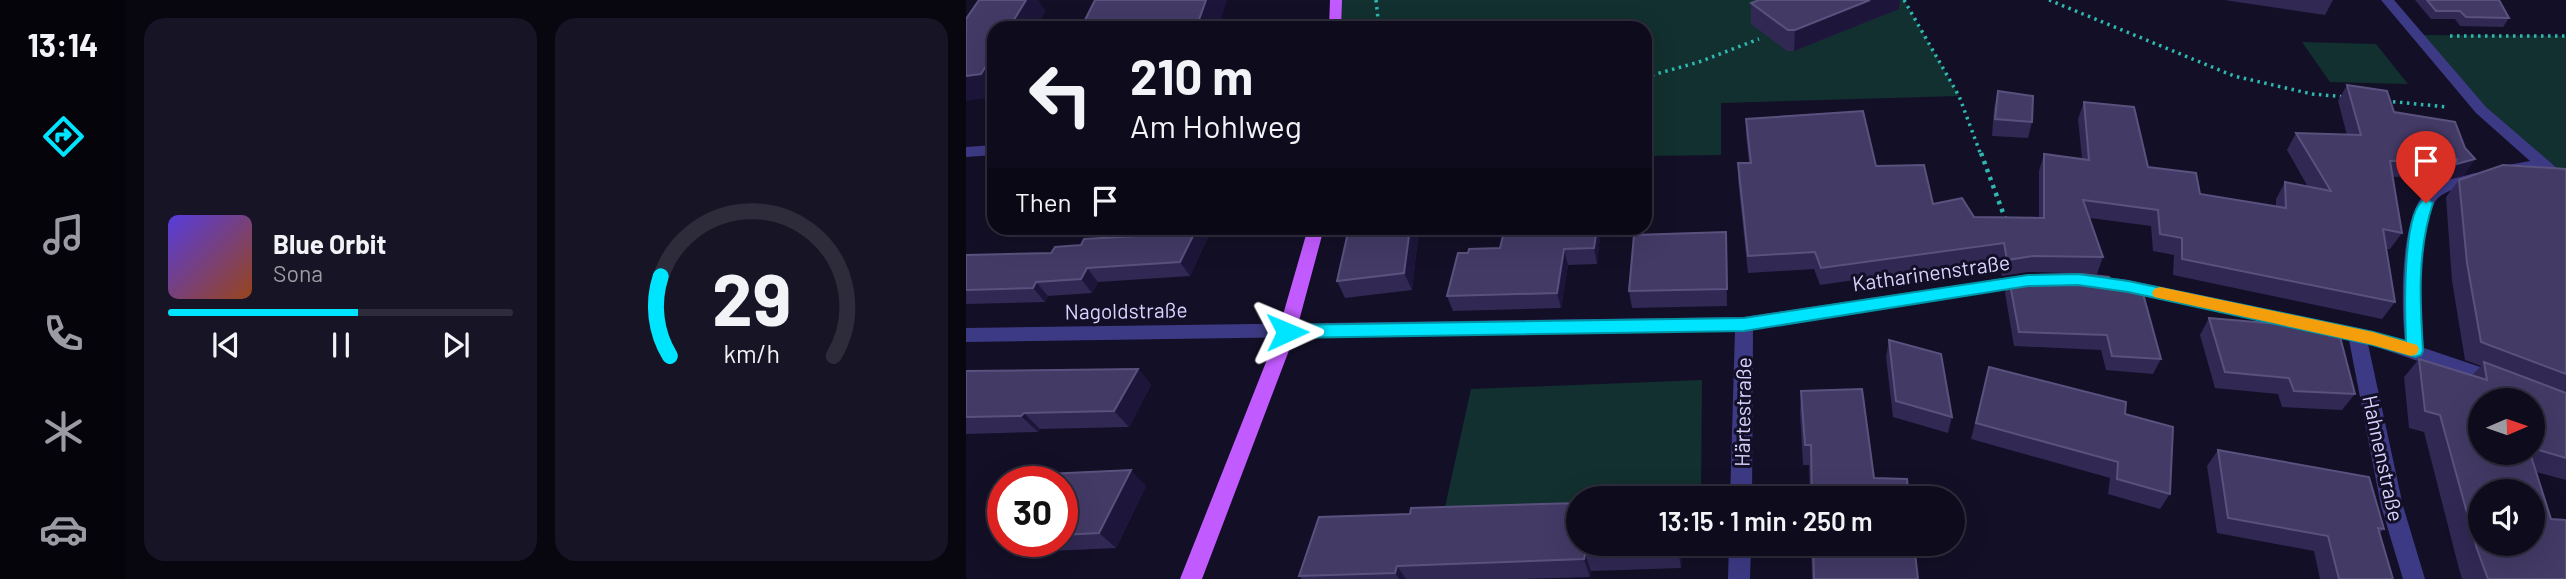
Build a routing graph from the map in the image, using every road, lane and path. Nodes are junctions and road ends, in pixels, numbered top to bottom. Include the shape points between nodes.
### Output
1 (1336, 0) edge
2 (1376, 0) edge
3 (1904, 0) edge
4 (2049, 0) edge
5 (2387, 0) edge
6 (1335, 21) edge
7 (1378, 21) edge
8 (2417, 35) junction
9 (2566, 36) edge
10 (1759, 39) dead end
11 (1652, 75) edge
12 (2351, 98) edge
13 (2377, 100) edge
14 (2481, 110) junction
15 (987, 150) edge
16 (966, 152) edge
17 (2542, 164) junction
18 (2566, 184) edge
19 (2010, 232) edge
20 (1315, 235) edge
21 (1744, 324) junction
22 (1287, 332) junction
23 (966, 335) edge
24 (2357, 335) junction
25 (2415, 351) junction
26 (2516, 387) edge
27 (1741, 486) edge
28 (1740, 556) edge
29 (1191, 579) edge
30 (1740, 579) edge
31 (2414, 579) edge

1 - 6 main road
2 - 7 path
3 - 19 path via 1959,96
4 - 12 path via 2234,76
5 - 8 street
8 - 9 path
8 - 14 street
10 - 11 path
13 - 14 path
14 - 17 street
15 - 16 street
17 - 18 street
17 - 25 street via 2496,171 2434,193 2426,203 2419,221 2411,292
20 - 22 main road
21 - 22 street, Katharinenstraße
21 - 24 street, Katharinenstraße via 2059,280 2128,286
21 - 27 street, Härtestraße
22 - 23 street, Nagoldstraße
22 - 29 main road
24 - 25 street, Katharinenstraße
24 - 31 street, Hahnenstraße via 2392,506
25 - 26 street, Katharinenstraße
28 - 30 street

